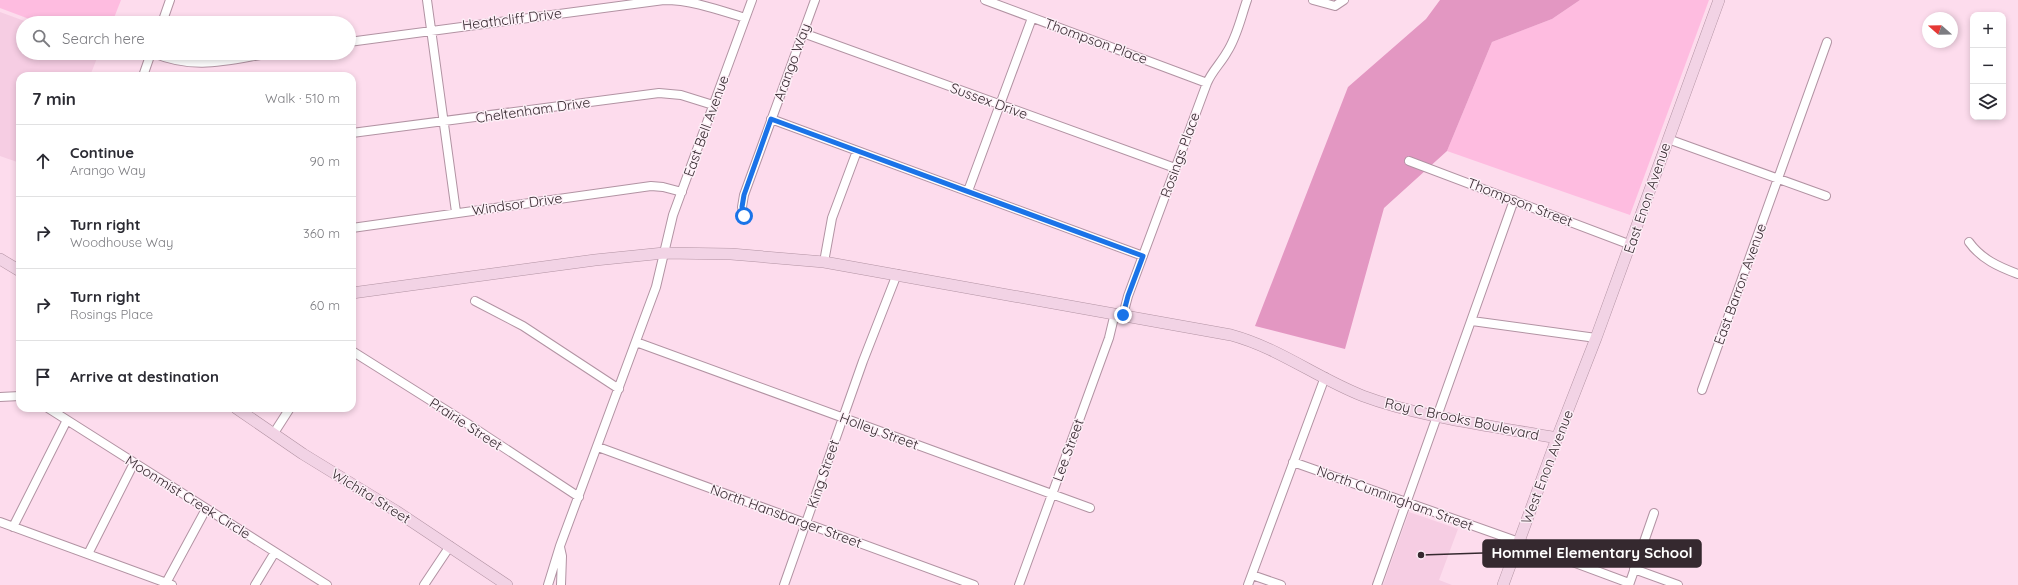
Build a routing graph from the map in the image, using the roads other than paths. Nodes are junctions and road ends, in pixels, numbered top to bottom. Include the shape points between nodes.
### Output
1 (170, 0) edge
2 (427, 0) edge
3 (752, 0) edge
4 (815, 0) edge
5 (984, 0) edge
6 (1247, 0) edge
7 (1313, 0) edge
8 (1719, 0) edge
9 (1342, 2) edge
10 (164, 16) edge
11 (745, 18) junction
12 (1032, 18) junction
13 (432, 30) junction
14 (803, 33) junction
15 (356, 41) edge
16 (1827, 42) dead end
17 (149, 60) edge
18 (172, 60) edge
19 (227, 60) edge
20 (145, 72) edge
21 (1207, 83) junction
22 (1000, 104) junction
23 (714, 105) junction
24 (771, 119) junction
25 (443, 122) junction
26 (356, 133) edge
27 (1668, 139) junction
28 (857, 151) junction
29 (1409, 161) dead end
30 (1175, 168) junction
31 (1777, 179) junction
32 (682, 192) junction
33 (968, 192) junction
34 (1826, 196) dead end
35 (1514, 200) junction
36 (456, 212) junction
37 (744, 216) dead end
38 (356, 227) edge
39 (1969, 242) dead end
40 (1631, 244) junction
41 (664, 253) junction
42 (1143, 256) junction
43 (0, 259) edge
44 (824, 262) junction
45 (16, 269) edge
46 (897, 274) junction
47 (2018, 274) edge
48 (356, 292) edge
49 (475, 301) dead end
50 (1119, 314) junction
51 (1472, 321) junction
52 (1596, 338) junction
53 (636, 342) junction
54 (356, 354) edge
55 (1325, 377) junction
56 (619, 389) junction
57 (1702, 390) dead end
58 (1574, 395) joint
59 (16, 396) edge
60 (0, 397) edge
61 (54, 412) edge
62 (242, 412) edge
63 (287, 412) edge
64 (1436, 415) junction
65 (843, 418) junction
66 (67, 420) junction
67 (274, 433) junction
68 (1557, 438) junction
69 (598, 447) junction
70 (134, 462) junction
71 (1294, 462) junction
72 (1052, 494) junction
73 (580, 497) junction
74 (1406, 502) junction
75 (1090, 508) dead end
76 (206, 509) junction
77 (1654, 513) dead end
78 (0, 522) edge
79 (806, 524) junction
80 (13, 527) junction
81 (1519, 542) junction
82 (450, 546) junction
83 (560, 546) junction
84 (275, 552) junction
85 (88, 554) junction
86 (1634, 569) junction
87 (1252, 575) junction
88 (169, 584) edge
89 (1629, 584) edge
90 (256, 585) edge
91 (327, 585) edge
92 (424, 585) edge
93 (507, 585) edge
94 (548, 585) edge
95 (561, 585) edge
96 (784, 585) edge
97 (974, 585) edge
98 (1019, 585) edge
99 (1248, 585) edge
100 (1281, 585) edge
101 (1377, 585) edge
102 (1503, 585) edge
103 (1678, 585) edge

1 - 10 street
2 - 13 street
3 - 11 street, East Bell Avenue
4 - 14 street, Arango Way
5 - 12 street, Thompson Place
6 - 21 street, Rosings Place via 1231,46
7 - 9 street via 1329,6
8 - 27 street, East Enon Avenue
11 - 13 street, Heathcliff Drive via 708,6 679,0 664,0
11 - 23 street, East Bell Avenue
12 - 21 street, Thompson Place
12 - 22 street
13 - 15 street, Heathcliff Drive
13 - 25 street
14 - 22 street, Sussex Drive
14 - 24 street, Arango Way
16 - 31 street, East Barron Avenue
17 - 20 street
18 - 19 street via 202,64
21 - 30 street, Rosings Place
22 - 30 street, Sussex Drive
22 - 33 street
23 - 25 street, Cheltenham Drive via 681,95 659,93
23 - 32 street, East Bell Avenue
24 - 28 street
24 - 37 street, Arango Way via 744,195
25 - 26 street, Cheltenham Drive
25 - 36 street
27 - 31 street
27 - 40 street, East Enon Avenue
28 - 33 street
28 - 44 street via 834,213
29 - 35 street, Thompson Street
30 - 42 street, Rosings Place
31 - 34 street
31 - 57 street, East Barron Avenue
32 - 36 street, Windsor Drive via 651,186
32 - 41 street, East Bell Avenue
33 - 42 street
35 - 40 street, Thompson Street
35 - 51 street
36 - 38 street, Windsor Drive
39 - 47 street via 1986,259
40 - 52 street, East Enon Avenue
41 - 44 street, Roy C Brooks Boulevard via 731,254
41 - 48 street, Roy C Brooks Boulevard
41 - 53 street, East Bell Avenue via 656,287
42 - 50 street, Rosings Place
43 - 45 street
44 - 46 street, Roy C Brooks Boulevard
46 - 50 street, Roy C Brooks Boulevard
46 - 65 street, King Street
49 - 56 street via 523,326
50 - 55 street, Roy C Brooks Boulevard via 1252,340
50 - 72 street, Lee Street
51 - 52 street
51 - 64 street
52 - 58 street, East Enon Avenue
53 - 56 street, East Bell Avenue
53 - 65 street, Holley Street
54 - 73 street, Prairie Street
55 - 64 street, Roy C Brooks Boulevard via 1342,387 1384,404
55 - 71 street
56 - 69 street, East Bell Avenue
58 - 68 street, West Enon Avenue
59 - 60 street
61 - 66 street, Moonmist Creek Circle
62 - 67 street, Wichita Street
63 - 67 street
64 - 68 street, Roy C Brooks Boulevard
64 - 74 street
65 - 72 street, Holley Street
65 - 79 street, King Street
66 - 70 street, Moonmist Creek Circle
66 - 80 street
67 - 82 street, Wichita Street
68 - 81 street, West Enon Avenue
69 - 73 street, East Bell Avenue
69 - 79 street, North Hansbarger Street
70 - 76 street, Moonmist Creek Circle
70 - 85 street
71 - 74 street, North Cunningham Street
71 - 87 street
72 - 75 street, Holley Street
72 - 98 street, Lee Street
73 - 83 street, East Bell Avenue
74 - 81 street, North Cunningham Street
74 - 101 street
76 - 84 street, Moonmist Creek Circle
76 - 88 street
77 - 86 street
78 - 80 street
79 - 96 street, King Street
79 - 97 street, North Hansbarger Street
80 - 85 street
81 - 89 street, North Cunningham Street
81 - 102 street, West Enon Avenue
82 - 92 street
82 - 93 street, Wichita Street
83 - 94 street, East Bell Avenue
83 - 95 street
84 - 90 street
84 - 91 street, Moonmist Creek Circle
85 - 88 street
86 - 89 street
86 - 103 street
87 - 99 street
87 - 100 street

